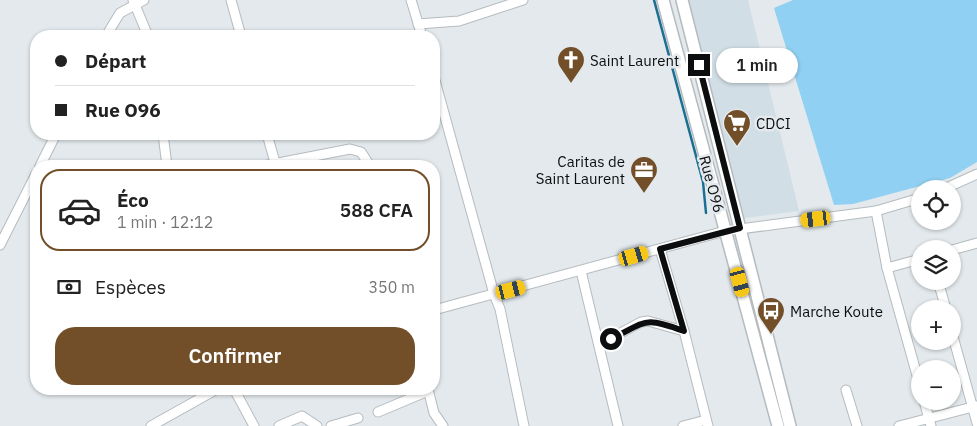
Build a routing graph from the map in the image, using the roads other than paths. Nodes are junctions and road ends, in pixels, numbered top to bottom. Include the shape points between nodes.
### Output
1 (144, 0) edge
2 (231, 0) edge
3 (411, 0) edge
4 (523, 0) edge
5 (663, 0) edge
6 (682, 0) edge
7 (134, 2) edge
8 (504, 3) edge
9 (418, 24) junction
10 (110, 30) edge
11 (146, 30) edge
12 (239, 30) edge
13 (420, 30) edge
14 (440, 99) edge
15 (53, 140) edge
16 (164, 140) edge
17 (269, 140) edge
18 (43, 160) edge
19 (166, 160) edge
20 (275, 160) edge
21 (301, 160) edge
22 (366, 160) edge
23 (977, 174) edge
24 (961, 181) edge
25 (30, 184) edge
26 (911, 201) edge
27 (876, 211) junction
28 (740, 228) junction
29 (3, 230) edge
30 (725, 231) junction
31 (977, 243) edge
32 (0, 245) edge
33 (961, 247) edge
34 (660, 249) junction
35 (911, 261) edge
36 (887, 268) junction
37 (580, 272) junction
38 (494, 294) junction
39 (440, 308) edge
40 (684, 331) junction
41 (600, 344) junction
42 (957, 350) edge
43 (913, 360) edge
44 (846, 390) dead end
45 (206, 395) edge
46 (237, 395) edge
47 (417, 395) edge
48 (429, 395) edge
49 (975, 406) edge
50 (378, 412) dead end
51 (358, 418) dead end
52 (930, 422) edge
53 (707, 423) edge
54 (977, 423) edge
55 (151, 426) edge
56 (254, 426) edge
57 (279, 426) edge
58 (317, 426) edge
59 (331, 426) edge
60 (443, 426) edge
61 (524, 426) edge
62 (618, 426) edge
63 (683, 426) edge
64 (778, 426) edge
65 (790, 426) edge
66 (856, 426) edge
67 (899, 426) edge

1 - 7 street
2 - 12 street
3 - 9 street
4 - 8 street
5 - 30 main road, Rue O96
6 - 28 main road, Rue O96
7 - 10 street via 120,13
7 - 11 street
8 - 9 street via 459,21
9 - 13 street
14 - 38 street
15 - 18 street
16 - 19 street
17 - 20 street
21 - 22 street via 350,150 361,152
23 - 24 street
25 - 29 street
26 - 27 street
27 - 28 street
27 - 36 street
28 - 30 street
28 - 65 main road, Rue O96
29 - 32 street
30 - 34 street
30 - 64 main road, Rue O96
31 - 33 street
34 - 37 street
34 - 40 street
35 - 36 street
36 - 43 street
37 - 38 street
37 - 41 street
38 - 39 street
38 - 61 street via 500,309
40 - 41 street via 641,322
40 - 53 street
41 - 62 street
42 - 49 street
44 - 66 street
45 - 55 street
46 - 56 street
47 - 50 street
48 - 60 street via 434,413
49 - 52 street
49 - 54 street
51 - 59 street
52 - 67 street
53 - 63 street
57 - 58 street via 302,416

